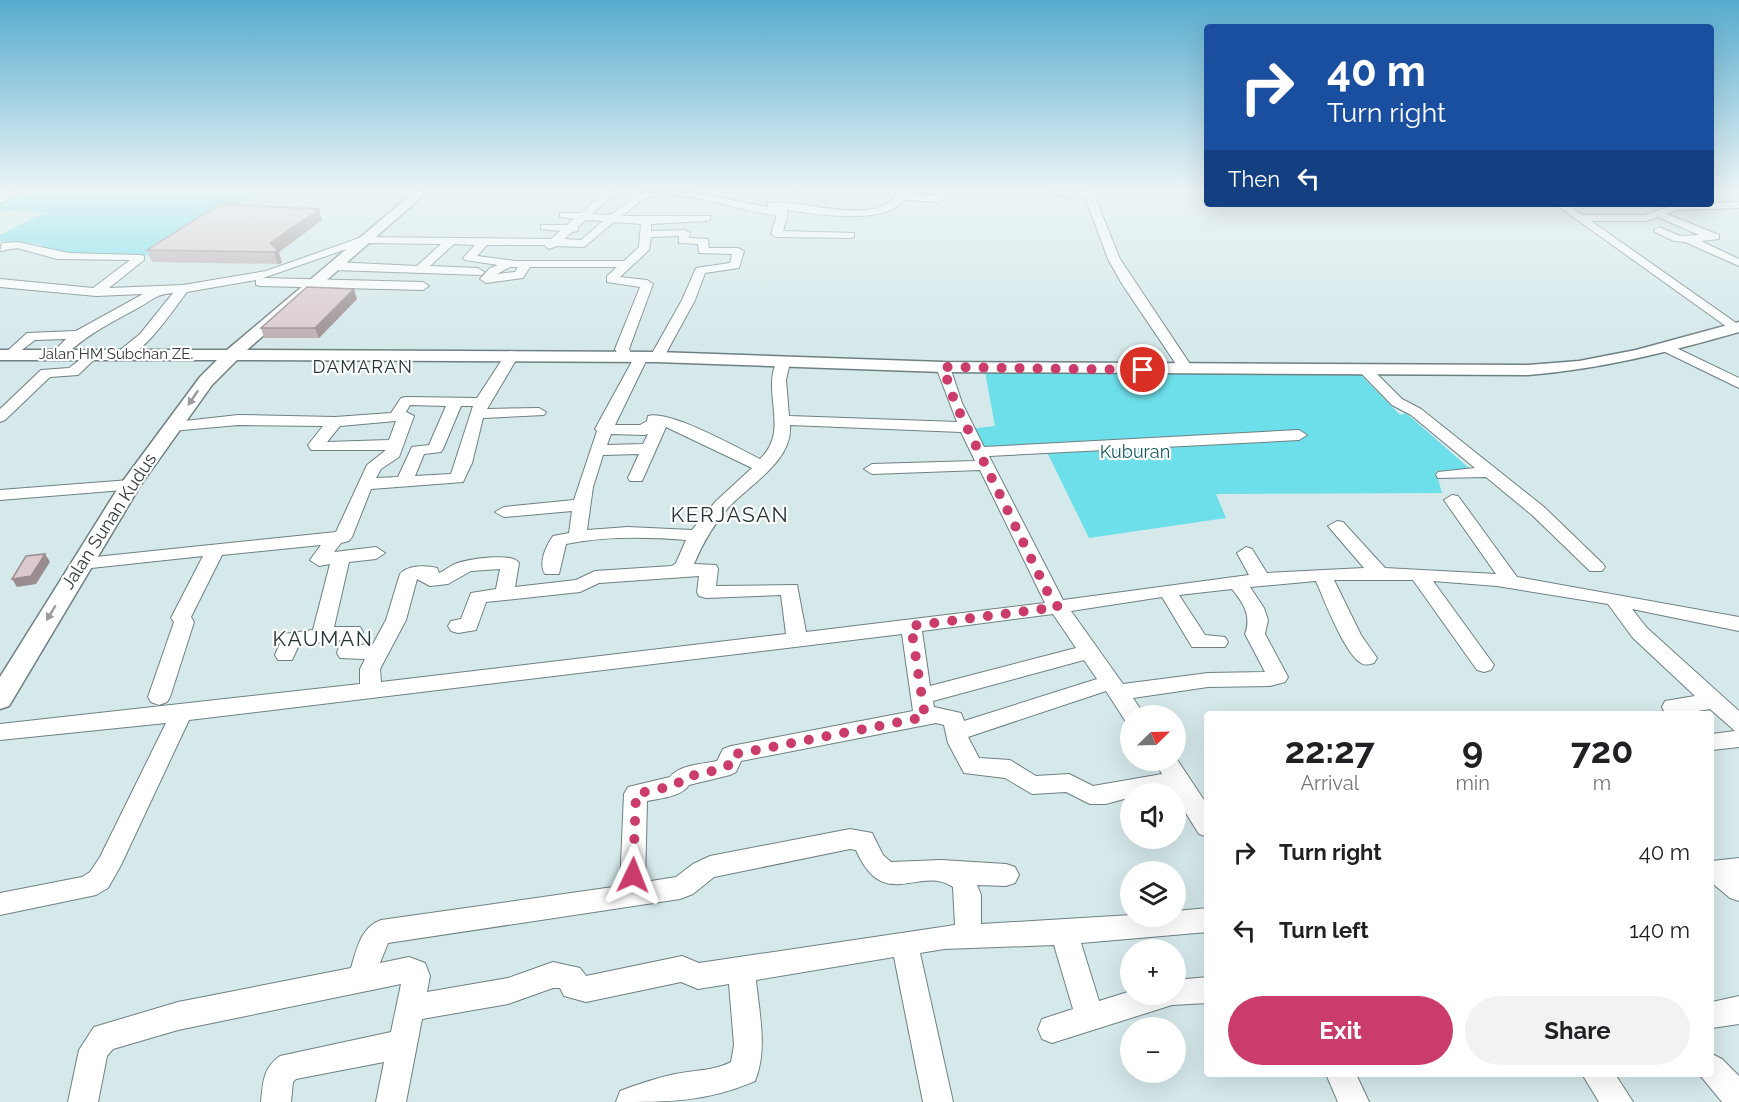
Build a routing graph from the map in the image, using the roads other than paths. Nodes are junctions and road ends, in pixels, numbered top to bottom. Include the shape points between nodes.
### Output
1 (356, 243) edge
2 (358, 243) edge
3 (406, 243) edge
4 (448, 243) edge
5 (469, 243) edge
6 (519, 243) edge
7 (552, 243) edge
8 (575, 243) edge
9 (645, 243) edge
10 (704, 243) edge
11 (1108, 243) edge
12 (1615, 243) edge
13 (1696, 243) edge
14 (584, 244) joint
15 (480, 245) junction
16 (0, 248) edge
17 (540, 255) junction
18 (583, 261) junction
19 (1739, 263) edge
20 (628, 264) junction
21 (334, 266) junction
22 (378, 267) junction
23 (420, 269) junction
24 (478, 272) dead end
25 (248, 282) dead end
26 (316, 282) junction
27 (0, 283) edge
28 (423, 286) dead end
29 (183, 289) junction
30 (96, 292) junction
31 (153, 292) junction
32 (1736, 328) edge
33 (79, 335) junction
34 (1666, 347) junction
35 (93, 354) junction
36 (124, 354) junction
37 (231, 354) junction
38 (5, 355) edge
39 (57, 355) junction
40 (512, 355) junction
41 (641, 357) junction
42 (783, 362) junction
43 (943, 367) junction
44 (1188, 370) junction
45 (1366, 371) junction
46 (1739, 384) edge
47 (455, 402) junction
48 (480, 408) junction
49 (539, 412) dead end
50 (396, 416) junction
51 (783, 420) junction
52 (2, 421) edge
53 (335, 422) junction
54 (657, 422) junction
55 (172, 426) junction
56 (968, 426) junction
57 (603, 429) junction
58 (1299, 435) dead end
59 (396, 445) junction
60 (649, 449) junction
61 (597, 450) junction
62 (984, 459) junction
63 (763, 468) junction
64 (872, 469) dead end
65 (1489, 472) junction
66 (1444, 475) dead end
67 (636, 478) dead end
68 (405, 481) junction
69 (366, 483) junction
70 (130, 485) junction
71 (0, 495) edge
72 (1452, 500) dead end
73 (580, 505) junction
74 (504, 512) dead end
75 (1337, 526) dead end
76 (577, 536) junction
77 (697, 536) junction
78 (335, 537) junction
79 (216, 549) junction
80 (376, 553) dead end
81 (1245, 553) dead end
82 (341, 557) junction
83 (82, 562) junction
84 (1596, 567) dead end
85 (552, 570) dead end
86 (677, 571) junction
87 (1379, 573) junction
88 (1418, 574) junction
89 (1323, 576) junction
90 (1262, 581) junction
91 (1511, 582) junction
92 (1238, 584) junction
93 (1168, 592) junction
94 (505, 593) junction
95 (1615, 601) junction
96 (1058, 607) junction
97 (1739, 624) edge
98 (458, 626) dead end
99 (911, 626) junction
100 (322, 635) junction
101 (797, 640) junction
102 (1218, 642) dead end
103 (379, 651) junction
104 (1090, 651) junction
105 (285, 655) dead end
106 (1367, 658) dead end
107 (1484, 665) dead end
108 (1114, 687) junction
109 (370, 691) junction
110 (159, 697) dead end
111 (0, 699) edge
112 (1714, 701) junction
113 (1126, 705) edge
114 (923, 707) junction
115 (1673, 707) dead end
116 (181, 713) junction
117 (1739, 724) edge
118 (0, 732) edge
119 (957, 732) junction
120 (1739, 739) edge
121 (1714, 742) edge
122 (1171, 771) edge
123 (1204, 821) edge
124 (1722, 871) edge
125 (954, 873) junction
126 (1006, 875) dead end
127 (1739, 890) edge
128 (632, 895) junction
129 (0, 904) edge
130 (1204, 920) edge
131 (1064, 933) junction
132 (968, 937) junction
133 (905, 944) junction
134 (741, 969) junction
135 (361, 979) junction
136 (1204, 990) edge
137 (1186, 992) edge
138 (1130, 1005) edge
139 (410, 1008) junction
140 (1739, 1010) edge
141 (1714, 1015) edge
142 (1090, 1017) junction
143 (1052, 1029) dead end
144 (404, 1044) junction
145 (1714, 1071) edge
146 (1342, 1077) edge
147 (1599, 1077) edge
148 (1739, 1098) edge
149 (83, 1102) edge
150 (276, 1102) edge
151 (391, 1102) edge
152 (631, 1102) edge
153 (938, 1102) edge
154 (1354, 1102) edge
155 (1618, 1102) edge

1 - 29 street via 268,274
2 - 21 main road, Jalan Sunan Kudus
3 - 22 street
4 - 23 street
5 - 15 street
6 - 15 street
7 - 17 street
8 - 14 street
9 - 20 street
10 - 41 street via 703,251 738,251 735,266 700,270 696,288
11 - 44 street via 1128,284
12 - 32 street
13 - 19 street
14 - 18 street via 594,249
15 - 17 street
15 - 18 street via 469,258 521,264
16 - 30 street via 8,244 47,253 140,258
17 - 18 street
18 - 20 street
20 - 41 street via 611,280 647,284 622,349
21 - 22 street
21 - 26 main road, Jalan Sunan Kudus
22 - 23 street
23 - 24 street
25 - 26 street
26 - 28 street
26 - 37 main road, Jalan Sunan Kudus
27 - 30 street
29 - 31 street
29 - 36 street via 145,337
30 - 31 street
31 - 33 street
32 - 34 main road, Jalan HM Subchan ZE.
33 - 38 street via 32,336
33 - 39 street
34 - 45 main road, Jalan HM Subchan ZE. via 1604,362 1545,369
34 - 46 street
35 - 36 main road, Jalan HM Subchan ZE.
35 - 39 main road, Jalan HM Subchan ZE.
35 - 52 street via 73,372 46,373
36 - 37 main road, Jalan HM Subchan ZE.
37 - 40 main road, Jalan HM Subchan ZE.
37 -> 55 main road, Jalan Sunan Kudus
38 - 39 main road, Jalan HM Subchan ZE.
40 - 41 main road, Jalan HM Subchan ZE.
40 - 48 street
41 - 42 main road, Jalan HM Subchan ZE.
41 - 57 street
42 - 43 main road, Jalan HM Subchan ZE.
42 - 51 street via 779,380
43 - 44 main road, Jalan HM Subchan ZE.
43 - 56 street
44 - 45 main road, Jalan HM Subchan ZE.
45 - 65 street via 1397,402 1416,412
47 - 48 street
47 - 50 street via 406,401
47 - 68 street via 435,449 418,450
48 - 49 street
48 - 68 street via 458,479
50 - 53 street
50 - 59 street via 406,416
51 - 56 street via 898,423 920,428
51 - 63 street via 783,435 775,454
53 - 55 street via 237,420
53 - 59 street via 316,446
54 - 57 street via 645,430
54 - 60 street
54 - 63 street via 677,425
55 - 70 main road, Jalan Sunan Kudus
56 - 62 street
57 - 61 street
58 - 62 street
59 - 69 street via 391,457 375,465
60 - 61 street
60 - 67 street
61 - 73 street
62 - 64 street
62 - 96 street
63 - 77 street via 729,498
65 - 66 street
65 - 84 street via 1538,511
68 - 69 street
69 - 78 street via 345,535
70 - 71 street
70 - 83 main road, Jalan Sunan Kudus
72 - 91 street
73 - 74 street
73 - 76 street
75 - 87 street
76 - 77 street via 638,532
76 - 85 street via 559,540
77 - 86 street via 684,566
78 - 79 street
78 - 82 street via 320,560
79 - 83 street
79 - 110 street via 181,618 184,622
80 - 82 street
81 - 90 street
82 - 100 street
83 -> 111 main road, Jalan Sunan Kudus
86 - 94 street via 595,577 580,586
86 - 101 street via 709,569 706,592 789,588
87 - 88 street
87 - 89 street
88 - 91 street
88 - 107 street
89 - 90 street
89 - 106 street via 1352,638
90 - 92 street
91 - 95 street
92 - 93 street
92 - 108 street via 1259,616 1257,642 1278,677
93 - 96 street
93 - 102 street via 1199,642
94 - 98 street via 478,597 469,625
94 - 103 street via 510,562 462,566 448,578 430,580 430,572 410,569 396,620
95 - 97 street
95 - 112 street via 1640,633
96 - 99 street
96 - 104 street
99 - 101 street
99 - 114 street
100 - 103 street via 352,632 347,653
100 - 105 street via 291,639
101 - 109 street
103 - 109 street via 370,669
104 - 108 street
104 - 114 street
108 - 113 street
108 - 119 street
109 - 116 street
112 - 115 street
112 - 117 street
114 - 119 street via 953,719
114 - 128 street via 731,755 728,766 722,769 636,794
116 - 118 street
116 - 129 street via 124,836 99,880 87,886
119 - 122 street via 972,767 1010,769 1032,785 1070,783 1090,795 1106,795
120 - 121 street
122 - 123 street
124 - 127 street
125 - 126 street
125 - 128 street via 895,874 882,870 876,866 870,848 858,838 710,867 680,888
125 - 132 street via 967,890
128 - 135 street via 381,932 372,943
130 - 131 street
131 - 132 street
131 - 142 street
132 - 133 street
133 - 134 street
133 - 153 street
134 - 139 street via 698,976 682,969 586,989 574,987 570,977 564,975 546,976 509,991
134 - 152 street via 748,1045 745,1071 724,1082 675,1089
135 - 139 street via 415,972
135 - 149 street via 178,1016 104,1037 94,1050
136 - 137 street
138 - 142 street
139 - 144 street
140 - 141 street
142 - 143 street
144 - 150 street via 290,1066 279,1074
144 - 151 street
145 - 148 street
146 - 154 street
147 - 155 street

